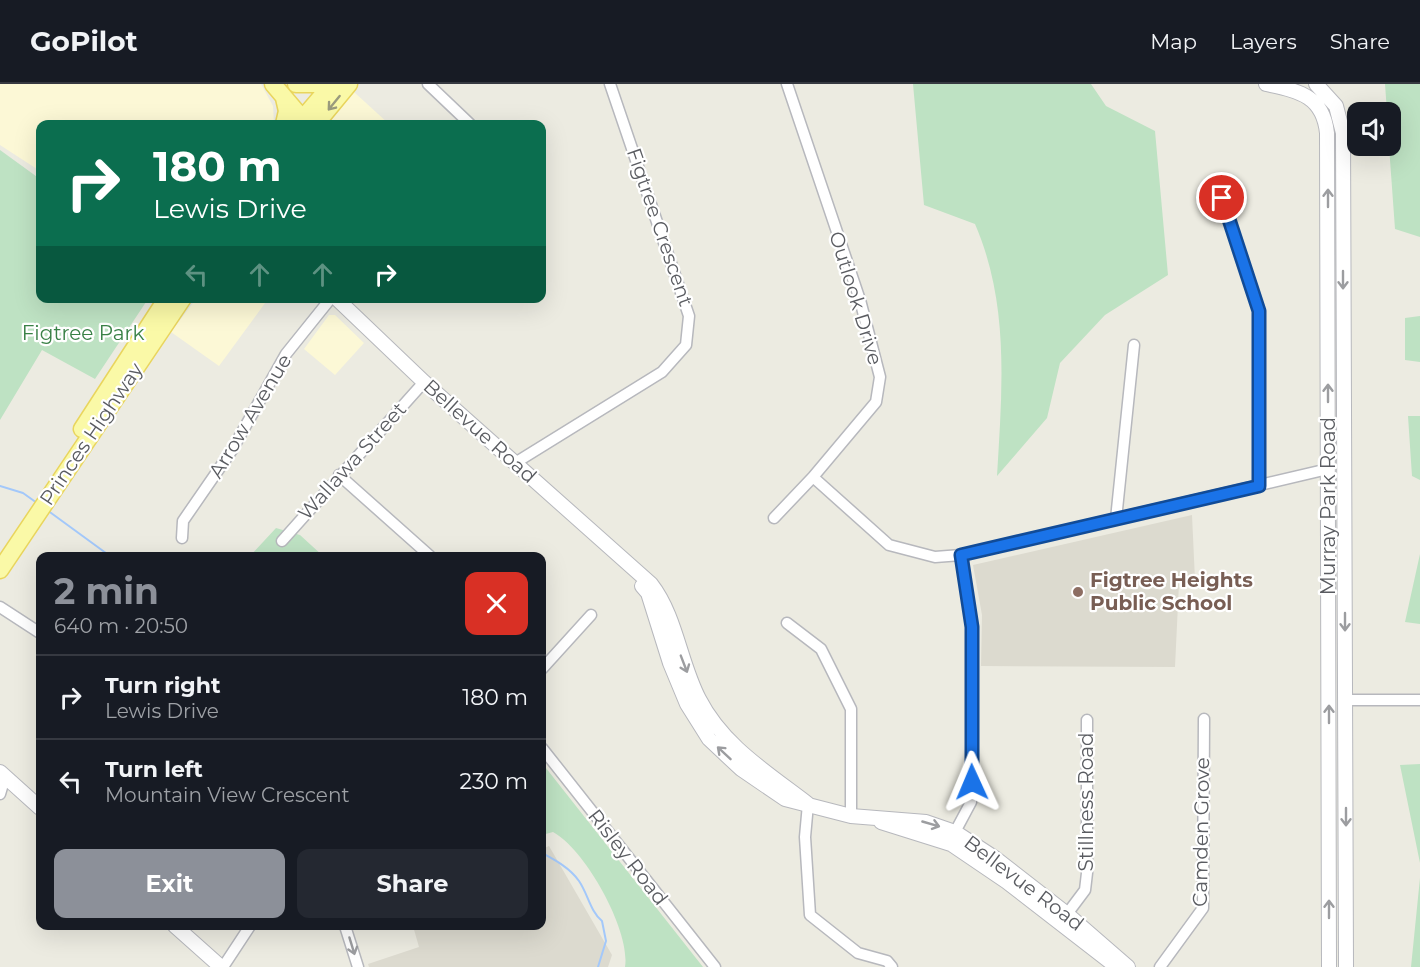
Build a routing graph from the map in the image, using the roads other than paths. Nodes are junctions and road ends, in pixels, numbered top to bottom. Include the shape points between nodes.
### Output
1 (273, 84) edge
2 (296, 84) edge
3 (316, 84) edge
4 (332, 84) edge
5 (349, 84) edge
6 (428, 84) edge
7 (610, 84) edge
8 (787, 84) edge
9 (1266, 84) edge
10 (1316, 84) edge
11 (284, 91) edge
12 (1339, 113) junction
13 (1326, 119) junction
14 (285, 120) edge
15 (307, 120) edge
16 (309, 120) edge
17 (309, 120) edge
18 (466, 120) edge
19 (1222, 198) dead end
20 (164, 303) edge
21 (179, 303) edge
22 (327, 303) edge
23 (341, 303) edge
24 (1134, 345) dead end
25 (424, 382) junction
26 (515, 463) junction
27 (1328, 469) junction
28 (339, 475) junction
29 (813, 477) junction
30 (1259, 486) junction
31 (46, 492) junction
32 (33, 513) junction
33 (774, 518) dead end
34 (1116, 519) junction
35 (182, 538) dead end
36 (282, 541) dead end
37 (426, 552) edge
38 (961, 555) junction
39 (0, 556) edge
40 (0, 570) edge
41 (0, 607) edge
42 (591, 615) dead end
43 (787, 623) dead end
44 (36, 630) edge
45 (546, 660) edge
46 (1346, 700) junction
47 (1420, 700) edge
48 (1204, 719) dead end
49 (1087, 720) dead end
50 (546, 752) edge
51 (3, 774) edge
52 (0, 794) edge
53 (36, 804) edge
54 (808, 804) junction
55 (851, 816) junction
56 (873, 819) junction
57 (955, 832) junction
58 (1067, 914) junction
59 (180, 930) edge
60 (247, 930) edge
61 (346, 930) edge
62 (1329, 945) junction
63 (1346, 946) junction
64 (222, 967) edge
65 (358, 967) edge
66 (716, 967) edge
67 (892, 967) edge
68 (1117, 967) edge
69 (1128, 967) edge
70 (1160, 967) edge
71 (1329, 967) edge
72 (1346, 967) edge

1 - 11 main road
2 - 3 main road
4 - 16 main road
5 -> 17 main road
6 - 18 street
7 - 26 street, Figtree Crescent via 689,316 686,345 662,372
8 - 29 street, Outlook Drive via 860,300 880,377 876,402
9 - 13 street via 1309,97
10 - 12 street, Murray Park Road via 1329,94
11 - 14 main road
11 - 15 main road
12 - 13 street
12 -> 46 street, Murray Park Road via 1343,144
27 -> 13 street, Murray Park Road
19 - 30 street via 1259,311
20 - 31 main road, Princes Highway
21 - 31 main road, Princes Highway
22 - 35 street, Arrow Avenue via 286,354 232,450 183,521
23 - 25 street, Bellevue Road
24 - 34 street
25 - 26 street, Bellevue Road
25 - 28 street, Wallawa Street
26 - 54 street, Bellevue Road via 624,563 648,593 687,704 709,739 741,770 785,799
27 - 30 street
62 -> 27 street, Murray Park Road
28 - 36 street, Wallawa Street
28 - 37 street
29 - 33 street, Outlook Drive
29 - 38 street via 889,545 935,557
30 - 34 street
31 - 32 main road, Princes Highway
32 - 39 main road, Princes Highway
32 - 40 main road, Princes Highway
34 - 38 street
38 - 57 street via 972,627 972,782 971,802
41 - 44 street
42 - 45 street
43 - 55 street via 821,649 851,709
46 - 47 street
46 -> 63 street, Murray Park Road
48 - 70 street, Camden Grove via 1203,908
49 - 58 street, Stillness Road via 1087,873 1085,890
50 - 66 street, Risley Road
51 - 52 street
51 - 53 street
54 - 55 street, Bellevue Road
54 - 67 street via 805,837 810,915 858,953 887,961
55 - 56 street, Bellevue Road
56 -> 57 street, Bellevue Road via 926,822
56 - 68 street, Bellevue Road via 951,844
57 - 58 street, Bellevue Road
58 - 69 street, Bellevue Road
59 - 64 street
60 - 64 street
61 -> 65 street
62 - 63 street
62 - 71 street, Murray Park Road
63 - 72 street, Murray Park Road

